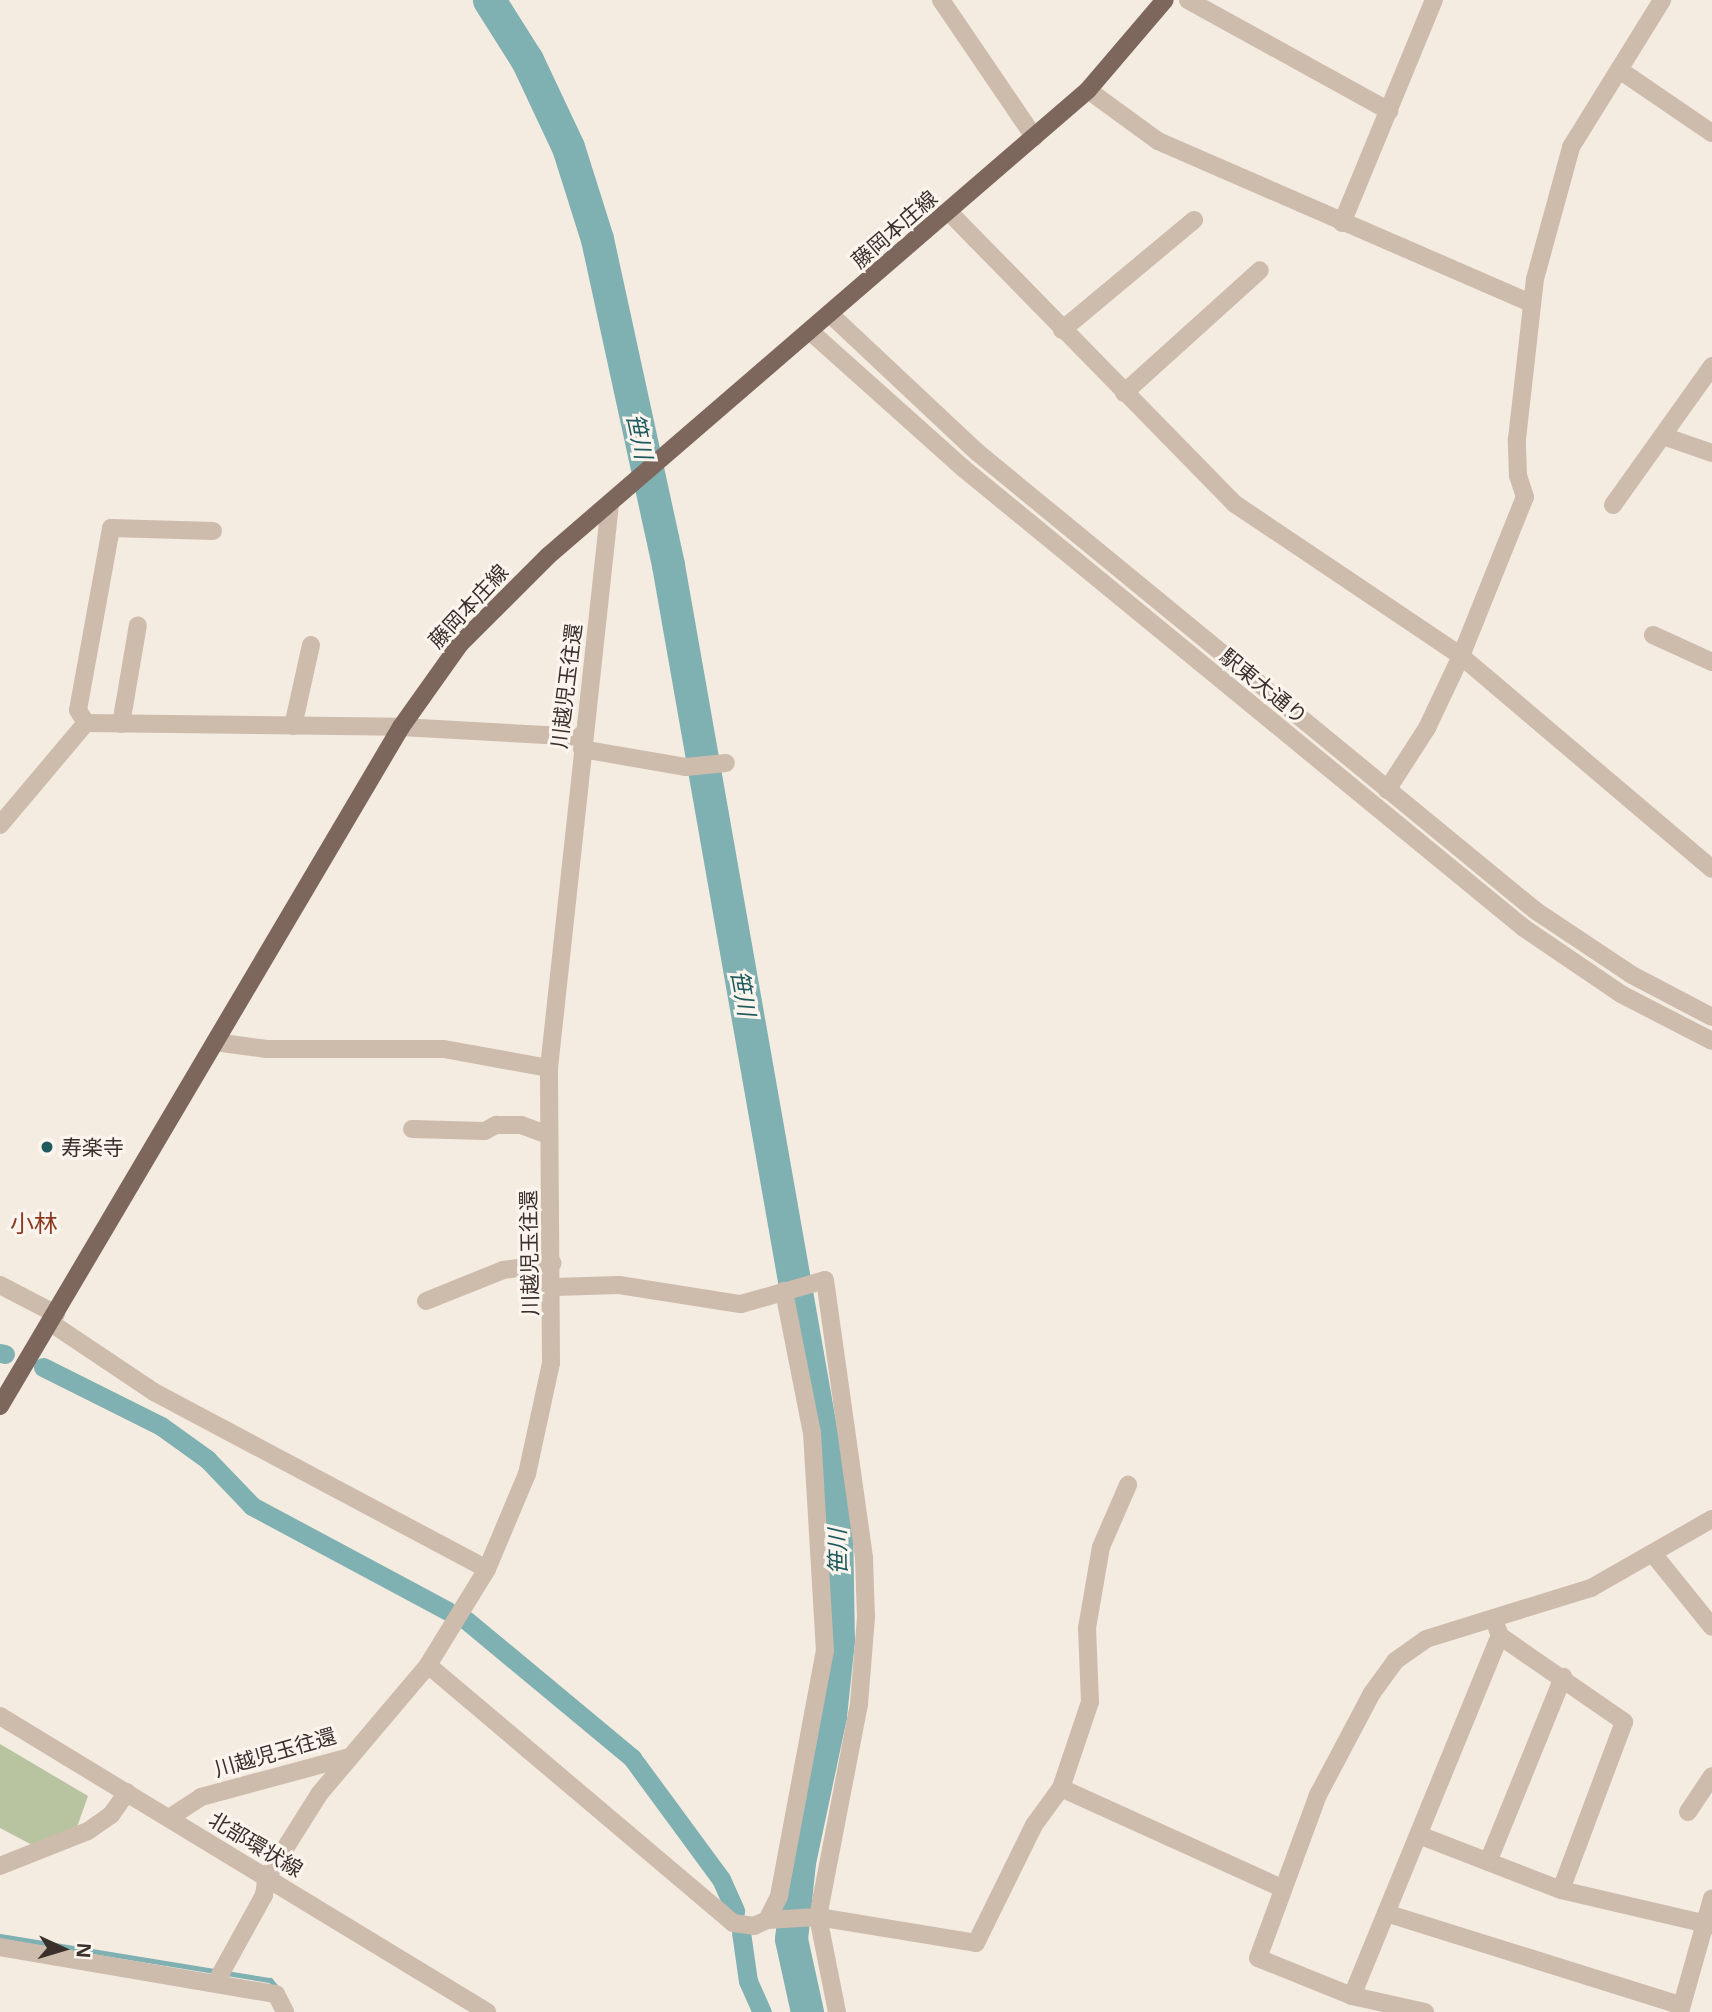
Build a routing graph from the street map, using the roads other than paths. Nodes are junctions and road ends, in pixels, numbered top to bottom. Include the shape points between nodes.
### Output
1 (941, 0) edge
2 (1165, 0) edge
3 (1188, 0) edge
4 (1434, 0) edge
5 (1662, 0) edge
6 (1621, 71) junction
7 (1088, 90) junction
8 (1390, 111) junction
9 (1712, 133) edge
10 (1034, 137) junction
11 (948, 212) junction
12 (1194, 220) dead end
13 (1342, 222) junction
14 (1260, 270) dead end
15 (1532, 304) junction
16 (831, 315) junction
17 (1062, 330) junction
18 (812, 333) junction
19 (1712, 366) edge
20 (1124, 393) junction
21 (1663, 436) junction
22 (1712, 453) edge
23 (610, 504) junction
24 (1614, 505) dead end
25 (213, 531) dead end
26 (138, 625) dead end
27 (1653, 635) dead end
28 (312, 645) dead end
29 (1461, 656) junction
30 (1712, 663) edge
31 (86, 723) junction
32 (121, 724) junction
33 (293, 726) junction
34 (401, 727) junction
35 (582, 743) junction
36 (726, 763) dead end
37 (1387, 790) junction
38 (0, 825) edge
39 (1712, 869) edge
40 (1712, 1017) edge
41 (1712, 1041) edge
42 (215, 1042) junction
43 (549, 1068) junction
44 (412, 1129) dead end
45 (549, 1135) junction
46 (553, 1263) junction
47 (0, 1285) edge
48 (554, 1287) junction
49 (784, 1291) junction
50 (426, 1301) dead end
51 (54, 1318) junction
52 (0, 1406) edge
53 (1128, 1485) dead end
54 (1712, 1519) edge
55 (1654, 1555) junction
56 (487, 1569) junction
57 (1493, 1615) junction
58 (1712, 1627) edge
59 (1500, 1636) junction
60 (428, 1665) junction
61 (1563, 1677) junction
62 (0, 1716) edge
63 (349, 1757) junction
64 (1712, 1776) edge
65 (1061, 1788) junction
66 (127, 1792) junction
67 (1688, 1812) dead end
68 (169, 1818) junction
69 (1419, 1835) junction
70 (1488, 1862) junction
71 (0, 1866) edge
72 (267, 1877) junction
73 (1281, 1888) junction
74 (1561, 1890) junction
75 (1712, 1898) edge
76 (1389, 1914) junction
77 (818, 1917) junction
78 (774, 1920) junction
79 (1708, 1925) edge
80 (0, 1947) edge
81 (216, 1982) junction
82 (1352, 1996) junction
83 (1680, 2008) edge
84 (285, 2012) edge
85 (487, 2012) edge
86 (837, 2012) edge
87 (1424, 2012) edge

1 - 10 street
2 - 7 main road, 藤岡本庄線
3 - 8 street
4 - 8 street
5 - 6 street
6 - 9 street
6 - 15 street via 1571,147
7 - 10 main road, 藤岡本庄線
7 - 13 street via 1158,141
8 - 13 street
10 - 11 main road, 藤岡本庄線
11 - 16 main road, 藤岡本庄線
11 - 17 street
12 - 17 street
13 - 15 street
14 - 20 street
15 - 29 street via 1517,439 1518,476 1525,497
16 - 18 main road, 藤岡本庄線
16 - 37 street, 駅東大通り via 977,452
17 - 20 street
18 - 23 main road, 藤岡本庄線
18 - 41 street, 駅東大通り via 963,468 1524,928 1621,994
19 - 21 street
20 - 29 street via 1235,504
21 - 22 street
21 - 24 street
23 - 34 main road, 藤岡本庄線 via 487,615
23 - 35 street, 川越児玉往還
25 - 31 street via 111,528 78,710
26 - 32 street
27 - 30 street
28 - 33 street
29 - 37 street via 1427,728
29 - 39 street
31 - 32 street
31 - 38 street
32 - 33 street
33 - 34 street
34 - 35 street
34 - 42 main road, 藤岡本庄線
35 - 36 street via 686,767
35 - 43 street, 川越児玉往還
37 - 40 street, 駅東大通り via 1536,911 1632,975
42 - 43 street via 267,1049 444,1049
42 - 51 main road, 藤岡本庄線
43 - 45 street, 川越児玉往還
44 - 45 street via 485,1131 496,1125 521,1125
45 - 46 street, 川越児玉往還
46 - 48 street, 川越児玉往還
46 - 50 street via 503,1270
47 - 51 street
48 - 49 street via 620,1285 741,1304
48 - 56 street, 川越児玉往還 via 551,1363 543,1412 527,1474
49 - 77 street via 825,1280 863,1558 866,1617 856,1717
49 - 78 street via 812,1433 825,1651
51 - 52 main road, 藤岡本庄線
51 - 56 street via 154,1392
53 - 65 street via 1101,1546 1087,1628 1090,1702
54 - 55 street
55 - 57 street via 1580,1592
55 - 58 street
56 - 60 street, 川越児玉往還
57 - 59 street
57 - 73 street via 1426,1639 1382,1675 1318,1795
59 - 61 street
59 - 69 street
60 - 63 street, 川越児玉往還
60 - 78 street via 733,1923 754,1926
61 - 70 street
61 - 74 street via 1624,1722
62 - 66 street, 北部環状線
63 - 68 street, 川越児玉往還 via 201,1797
63 - 72 street via 320,1793
64 - 67 street
65 - 73 street
65 - 77 street via 1034,1825 976,1943
66 - 68 street, 北部環状線
66 - 71 street via 111,1815 88,1831
68 - 72 street, 北部環状線
69 - 70 street
69 - 76 street
70 - 74 street
72 - 81 street via 264,1895
72 - 85 street, 北部環状線
73 - 82 street via 1258,1958
74 - 79 street
75 - 79 street
76 - 82 street
76 - 83 street
77 - 78 street
77 - 86 street
79 - 83 street
80 - 81 street
81 - 84 street via 276,1994
82 - 87 street

